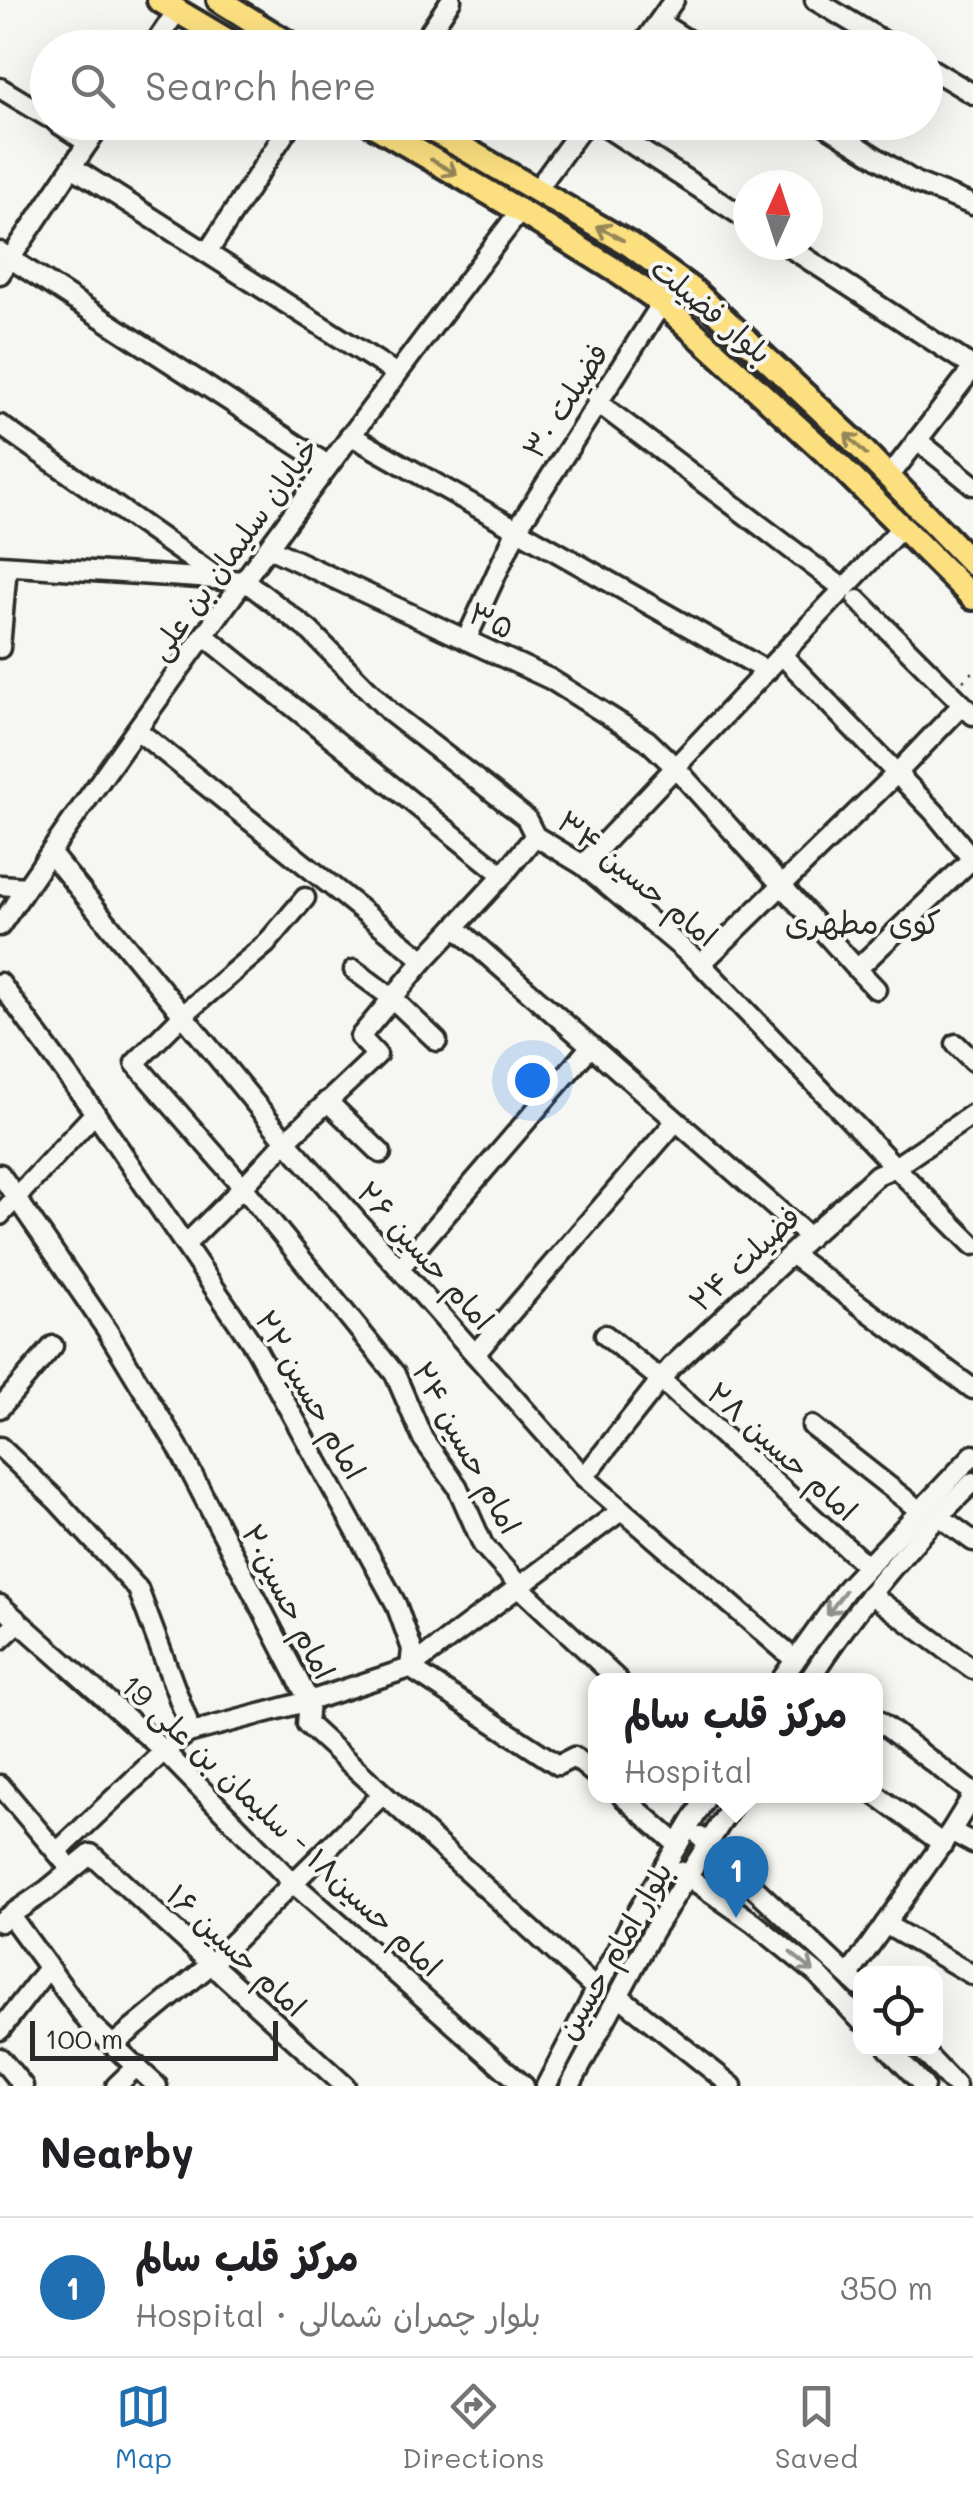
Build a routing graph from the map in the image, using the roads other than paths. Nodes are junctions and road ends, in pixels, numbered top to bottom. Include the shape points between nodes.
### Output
1 (219, 0) edge
2 (451, 0) edge
3 (674, 0) edge
4 (814, 0) edge
5 (173, 4) edge
6 (658, 22) junction
7 (161, 30) edge
8 (213, 30) edge
9 (267, 30) edge
10 (431, 30) edge
11 (652, 30) edge
12 (671, 30) edge
13 (865, 30) edge
14 (943, 76) edge
15 (0, 88) edge
16 (973, 94) edge
17 (30, 107) edge
18 (83, 140) edge
19 (90, 140) edge
20 (280, 140) edge
21 (398, 140) edge
22 (449, 140) edge
23 (573, 140) edge
24 (626, 140) edge
25 (848, 140) edge
26 (88, 143) junction
27 (72, 167) junction
28 (536, 192) junction
29 (973, 205) edge
30 (733, 210) edge
31 (520, 212) junction
32 (207, 253) junction
33 (809, 260) edge
34 (3, 262) edge
35 (662, 303) junction
36 (728, 322) junction
37 (708, 344) junction
38 (973, 368) edge
39 (396, 374) junction
40 (967, 388) edge
41 (597, 402) junction
42 (0, 425) edge
43 (350, 434) junction
44 (917, 440) junction
45 (328, 465) junction
46 (889, 477) junction
47 (973, 485) edge
48 (903, 526) junction
49 (517, 529) junction
50 (269, 548) junction
51 (973, 564) edge
52 (4, 566) edge
53 (221, 580) junction
54 (245, 580) junction
55 (851, 594) junction
56 (973, 598) edge
57 (205, 636) junction
58 (466, 640) junction
59 (0, 648) edge
60 (782, 655) junction
61 (767, 671) junction
62 (968, 710) edge
63 (137, 730) junction
64 (675, 767) junction
65 (897, 773) junction
66 (536, 836) junction
67 (50, 853) junction
68 (973, 860) edge
69 (583, 865) junction
70 (503, 875) junction
71 (782, 884) junction
72 (0, 885) edge
73 (26, 887) junction
74 (304, 898) dead end
75 (0, 926) edge
76 (455, 927) junction
77 (424, 960) junction
78 (700, 964) junction
79 (857, 969) junction
80 (354, 970) dead end
81 (0, 983) edge
82 (876, 988) dead end
83 (392, 998) junction
84 (184, 1016) junction
85 (437, 1041) dead end
86 (956, 1044) dead end
87 (591, 1046) junction
88 (973, 1062) edge
89 (328, 1101) junction
90 (96, 1112) junction
91 (973, 1114) edge
92 (676, 1121) junction
93 (286, 1141) junction
94 (381, 1153) dead end
95 (895, 1168) junction
96 (0, 1174) edge
97 (243, 1186) junction
98 (16, 1198) junction
99 (0, 1215) edge
100 (808, 1237) junction
101 (185, 1245) junction
102 (973, 1245) edge
103 (791, 1254) junction
104 (399, 1269) junction
105 (605, 1335) dead end
106 (53, 1346) dead end
107 (475, 1354) junction
108 (661, 1380) junction
109 (973, 1389) edge
110 (0, 1408) edge
111 (812, 1426) dead end
112 (0, 1447) edge
113 (973, 1454) edge
114 (584, 1477) junction
115 (973, 1482) edge
116 (622, 1510) junction
117 (919, 1510) junction
118 (939, 1516) junction
119 (973, 1541) edge
120 (867, 1566) junction
121 (521, 1587) junction
122 (870, 1594) junction
123 (0, 1605) edge
124 (19, 1622) junction
125 (0, 1640) edge
126 (794, 1660) junction
127 (410, 1668) junction
128 (973, 1669) edge
129 (611, 1673) edge
130 (786, 1673) edge
131 (819, 1673) edge
132 (309, 1701) junction
133 (883, 1723) edge
134 (188, 1734) junction
135 (164, 1752) junction
136 (588, 1768) edge
137 (0, 1785) edge
138 (383, 1794) junction
139 (973, 1794) edge
140 (883, 1799) edge
141 (630, 1803) edge
142 (703, 1803) edge
143 (734, 1803) edge
144 (689, 1828) junction
145 (947, 1838) junction
146 (973, 1843) edge
147 (678, 1844) junction
148 (709, 1844) junction
149 (57, 1852) junction
150 (668, 1862) junction
151 (72, 1870) junction
152 (688, 1876) junction
153 (293, 1883) junction
154 (5, 1919) edge
155 (885, 1924) junction
156 (210, 1964) junction
157 (862, 1966) edge
158 (48, 1968) junction
159 (973, 1975) edge
160 (853, 1980) edge
161 (597, 1990) junction
162 (618, 1996) junction
163 (853, 2013) edge
164 (0, 2030) edge
165 (114, 2046) junction
166 (896, 2056) edge
167 (928, 2056) edge
168 (0, 2058) edge
169 (136, 2066) junction
170 (24, 2086) edge
171 (116, 2086) edge
172 (158, 2086) edge
173 (345, 2086) edge
174 (524, 2086) edge
175 (546, 2086) edge
176 (570, 2086) edge
177 (732, 2086) edge
178 (924, 2086) edge
179 (956, 2086) edge

1 - 9 main road
2 - 10 street
3 - 6 street
4 - 13 street
5 - 7 street
5 - 8 main road
6 - 11 street
6 - 12 street
14 - 16 street
15 - 17 street
18 - 26 street
19 - 26 street
20 - 32 street
21 -> 31 main road, بلوار فضیلت
22 - 28 main road, بلوار فضیلت
23 - 28 street
24 - 30 street
25 - 29 street via 917,184
26 - 27 street
27 - 32 street
27 - 34 street
36 -> 28 main road, بلوار فضیلت via 629,244
31 - 35 main road, بلوار فضیلت
31 - 39 street, خیابان سلیمان بن علی
32 - 39 street
33 - 38 street
34 - 45 street
35 - 37 main road, بلوار فضیلت
35 - 41 street, فضیلت ۳۰
36 - 37 main road
46 -> 36 main road, بلوار فضیلت
37 - 48 main road, بلوار فضیلت
38 - 40 street
39 - 43 street, خیابان سلیمان بن علی
40 - 44 street
41 - 49 street, فضیلت ۳۰
41 - 55 street
42 - 53 street
43 - 45 street, خیابان سلیمان بن علی
43 - 49 street
44 - 46 street
44 - 47 street
45 - 50 street, خیابان سلیمان بن علی
46 - 51 main road, بلوار فضیلت
48 - 55 street
48 - 56 main road, بلوار فضیلت
49 - 58 street, فضیلت ۳۰
49 - 61 street
50 - 54 street, خیابان سلیمان بن علی
50 - 58 street, ۳۵
52 - 53 street
52 - 59 street
53 - 54 street
54 - 57 street, خیابان سلیمان بن علی
54 - 66 street, امام حسین ۳۴ via 310,631 390,713 526,818
55 - 60 street
55 - 62 street
57 - 63 street, خیابان سلیمان بن علی
57 - 70 street
58 - 64 street, ۳۵ via 550,680 646,740
60 - 61 street
60 - 65 street
61 - 64 street
62 - 65 street
63 - 67 street, خیابان سلیمان بن علی
63 - 77 street
64 - 69 street
64 - 71 street, ۳۵
65 - 68 street
65 - 71 street
66 - 69 street, امام حسین ۳۴
66 - 70 street
67 - 73 street, خیابان سلیمان بن علی
67 - 84 street, امام حسین ۲۶
68 - 79 street
69 - 78 street, امام حسین ۳۴
70 - 76 street
71 - 78 street
71 - 79 street, ۳۵
72 - 73 street
73 - 75 street, خیابان سلیمان بن علی
74 - 84 street via 266,944
76 - 77 street
76 - 87 street
77 - 83 street
78 - 95 street, امام حسین ۳۴
79 - 82 street, ۳۵
80 - 83 street
81 - 90 street, امام حسین ۲۲
83 - 85 street
83 - 89 street via 360,1037 377,1055
84 - 93 street, امام حسین ۲۶
84 - 97 street, امام حسین ۲۴ via 136,1062
86 - 88 street
87 - 92 street
87 - 104 street
89 - 93 street
89 - 94 street
90 - 98 street
90 - 101 street, امام حسین ۲۲
91 - 95 street, فضیلت ۲۴
92 - 100 street
92 - 107 street
93 - 97 street
93 - 104 street, امام حسین ۲۶
95 - 100 street, فضیلت ۲۴ via 877,1175
95 - 102 street, امام حسین ۳۴
96 - 98 street, امام حسین۲۰
97 - 101 street
97 - 121 street, امام حسین ۲۴ via 396,1374 483,1545
98 - 99 street
98 - 132 street, امام حسین۲۰ via 178,1447
100 - 103 street, فضیلت ۲۴
101 - 127 street, امام حسین ۲۲ via 256,1349 396,1604 412,1649
103 - 108 street, فضیلت ۲۴
103 - 109 street
104 - 107 street, امام حسین ۲۶
105 - 108 street, امام حسین ۲۸
106 - 110 street
107 - 114 street, امام حسین ۲۶
108 - 114 street, فضیلت ۲۴
108 - 120 street, امام حسین ۲۸
111 - 117 street
112 - 134 street via 138,1589
113 - 117 street
114 - 116 street, امام حسین ۲۶
115 - 118 street
116 - 121 street
116 - 126 street, امام حسین ۲۶
117 - 120 street
118 - 119 street
118 - 122 street
120 -> 126 street
121 - 127 street
121 - 129 street, امام حسین ۲۴
122 - 128 street
122 - 131 street
123 - 124 street, امام حسین۱۸ - سلیمان بن علی 19
124 - 125 street
124 - 135 street, امام حسین۱۸ - سلیمان بن علی 19
126 - 130 street
127 - 132 street
127 - 136 street via 558,1766 574,1757
132 - 134 street
132 - 138 street, امام حسین۲۰ via 307,1724
133 - 139 street
134 - 135 street
135 - 149 street
135 - 153 street, امام حسین۱۸ - سلیمان بن علی 19
137 - 149 street
138 - 153 street
138 - 161 street, امام حسین۲۰
139 - 145 street
140 - 145 street
141 - 147 street
142 - 144 street
143 - 148 street, بلوار امام حسین
144 - 147 street
144 - 148 street
145 - 146 street
145 - 155 street
147 - 150 street
148 - 152 street, بلوار امام حسین
148 - 160 street
149 - 151 street
150 - 152 street
150 - 161 street
151 - 154 street
151 - 156 street, امام حسین ۱۶ via 91,1854
152 - 162 street, بلوار امام حسین
152 -> 163 street via 817,1974
153 - 156 street
153 - 174 street, امام حسین۱۸ - سلیمان بن علی 19
154 - 158 street
155 - 157 street
155 - 159 street
156 - 165 street
156 - 173 street, امام حسین ۱۶
158 - 164 street
158 - 165 street
161 - 175 street
162 - 176 street, بلوار امام حسین
162 - 177 street
165 - 169 street
166 - 178 street
167 - 179 street
168 - 170 street
169 - 171 street
169 - 172 street

